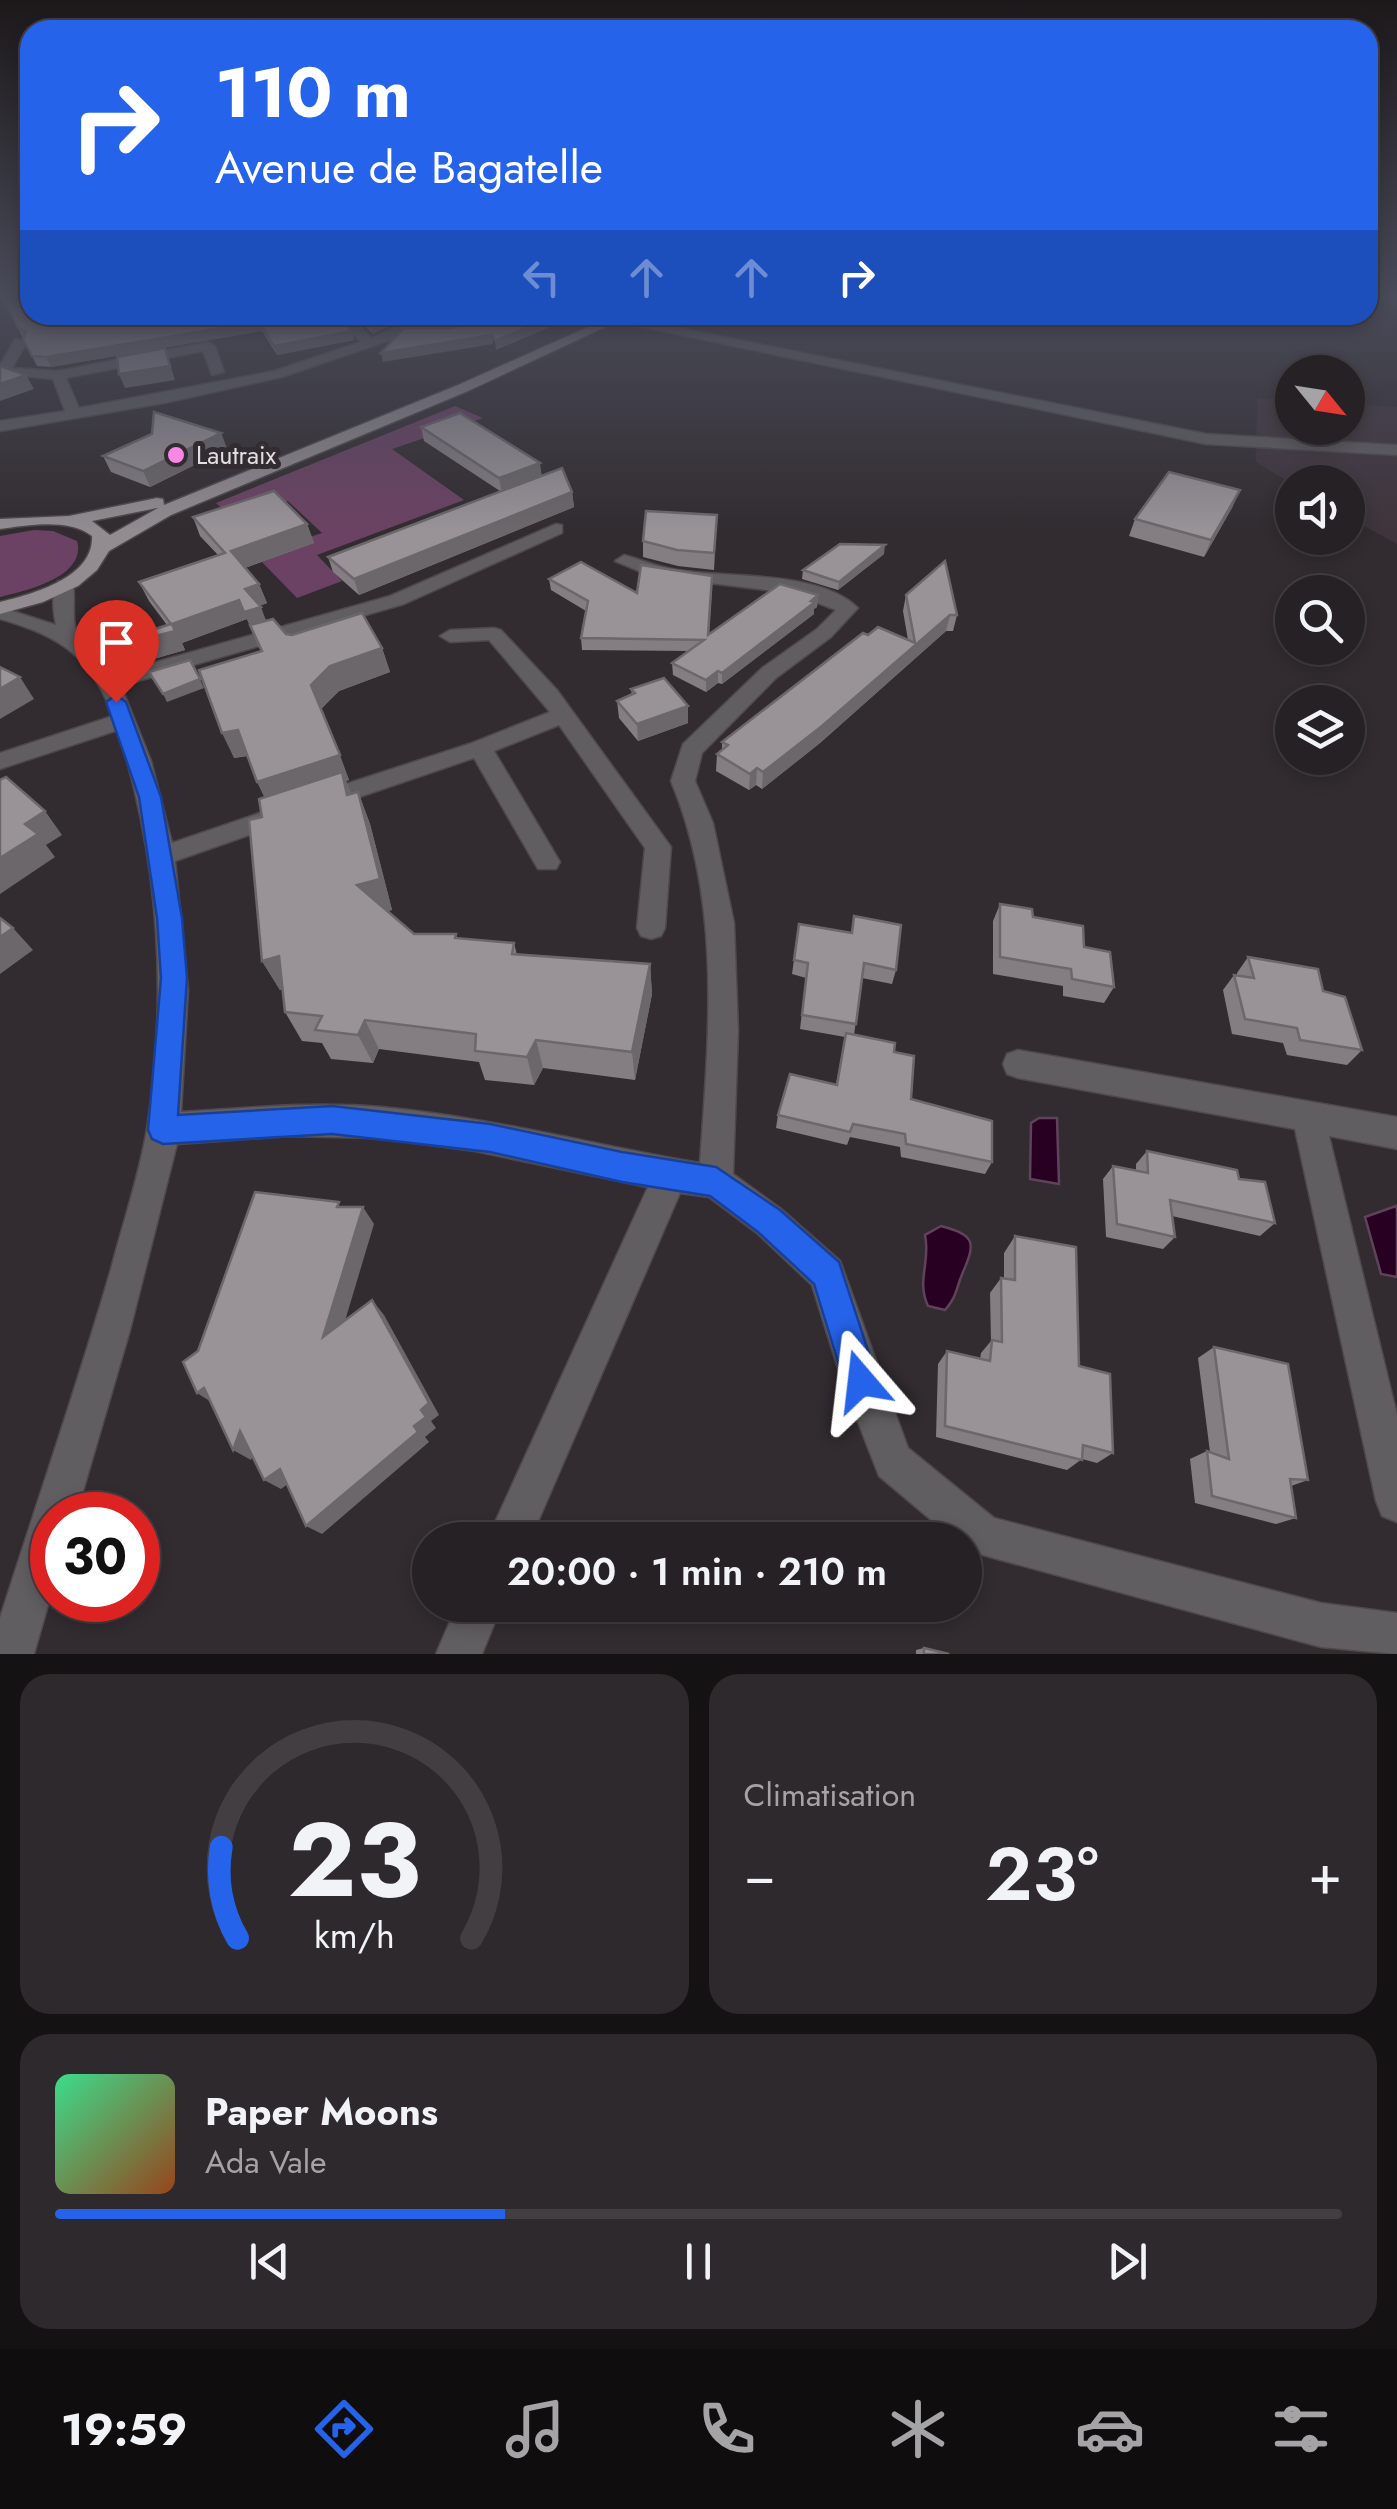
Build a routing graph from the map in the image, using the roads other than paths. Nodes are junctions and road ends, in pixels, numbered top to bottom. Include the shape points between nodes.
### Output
1 (58, 376) edge
2 (253, 376) edge
3 (489, 376) edge
4 (907, 376) edge
5 (73, 413) junction
6 (0, 426) edge
7 (1397, 450) edge
8 (238, 479) junction
9 (73, 520) junction
10 (0, 521) edge
11 (556, 529) dead end
12 (102, 548) junction
13 (624, 560) dead end
14 (65, 585) junction
15 (0, 610) edge
16 (69, 635) junction
17 (450, 636) dead end
18 (107, 683) junction
19 (562, 715) junction
20 (126, 720) junction
21 (480, 748) junction
22 (0, 760) edge
23 (162, 856) junction
24 (547, 862) dead end
25 (651, 928) dead end
26 (1018, 1064) dead end
27 (1308, 1116) junction
28 (163, 1130) junction
29 (1397, 1133) edge
30 (671, 1175) junction
31 (716, 1182) junction
32 (62, 1492) edge
33 (1397, 1501) edge
34 (516, 1522) edge
35 (30, 1593) edge
36 (473, 1622) edge
37 (1397, 1636) edge
38 (11, 1654) edge
39 (459, 1654) edge

1 - 5 street
2 - 5 street
3 - 8 main road
4 - 7 street via 1206,438
5 - 6 street
8 - 9 main road
8 - 12 main road
9 - 10 main road
9 - 12 main road via 90,526
11 - 18 street via 397,600
12 - 14 main road
13 - 31 street via 653,574 784,584 848,608 691,750 683,781 710,850 720,947
14 - 15 main road
14 - 16 street
15 - 16 street
16 - 18 street via 90,652
17 - 19 street via 494,634
18 - 20 street
19 - 21 street
19 - 25 street via 658,847
20 - 22 street
20 - 23 street
21 - 23 street
21 - 24 street
23 - 28 street via 174,978
26 - 27 street
27 - 29 street
27 - 33 street
28 - 30 street via 332,1120 490,1138
28 - 32 street via 118,1313
30 - 31 street
30 - 34 street
31 - 37 street via 827,1274 893,1462 983,1536 1321,1624
35 - 38 street
36 - 39 street

